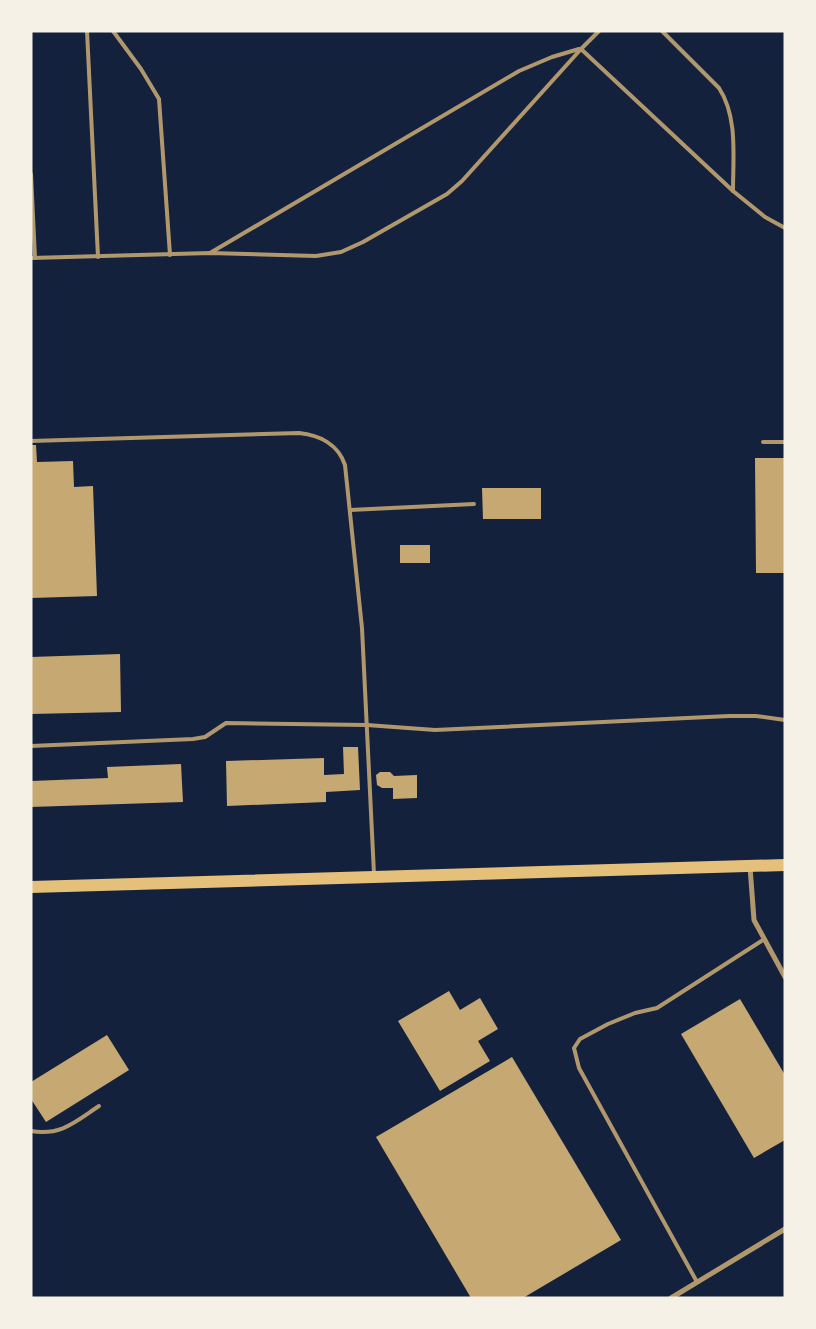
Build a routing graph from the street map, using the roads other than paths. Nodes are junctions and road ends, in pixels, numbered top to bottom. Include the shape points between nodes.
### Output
1 (87, 31) edge
2 (112, 31) edge
3 (600, 31) edge
4 (662, 31) edge
5 (581, 49) junction
6 (31, 174) edge
7 (733, 191) junction
8 (785, 228) edge
9 (210, 253) junction
10 (170, 256) junction
11 (98, 257) junction
12 (33, 258) edge
13 (31, 441) edge
14 (763, 442) dead end
15 (785, 442) edge
16 (474, 504) dead end
17 (350, 510) junction
18 (785, 720) edge
19 (366, 725) junction
20 (31, 746) edge
21 (785, 865) edge
22 (750, 866) junction
23 (374, 877) junction
24 (31, 887) edge
25 (763, 940) junction
26 (785, 977) edge
27 (99, 1106) dead end
28 (31, 1131) edge
29 (785, 1228) edge
30 (697, 1282) junction
31 (671, 1298) edge

1 - 11 lane
2 - 10 lane via 159,99
3 - 5 lane
4 - 7 lane via 726,98 733,136
5 - 7 lane
5 - 9 lane via 518,71
5 - 9 lane via 462,181 447,194 363,242 341,252 316,256
6 - 12 lane
7 - 8 lane via 765,217
9 - 10 lane
10 - 11 lane
11 - 12 lane
13 - 17 lane via 309,434 327,441 343,459
14 - 15 lane
16 - 17 lane
17 - 19 lane via 362,628
18 - 19 lane via 729,716 435,730
19 - 20 lane via 226,723 205,737 193,739
19 - 23 lane
21 - 22 main road
22 - 23 main road
22 - 25 street via 754,920
23 - 24 main road
25 - 26 street
25 - 30 lane via 657,1008 608,1024 580,1039 574,1048 579,1068
27 - 28 lane via 63,1130
29 - 30 street
30 - 31 street

